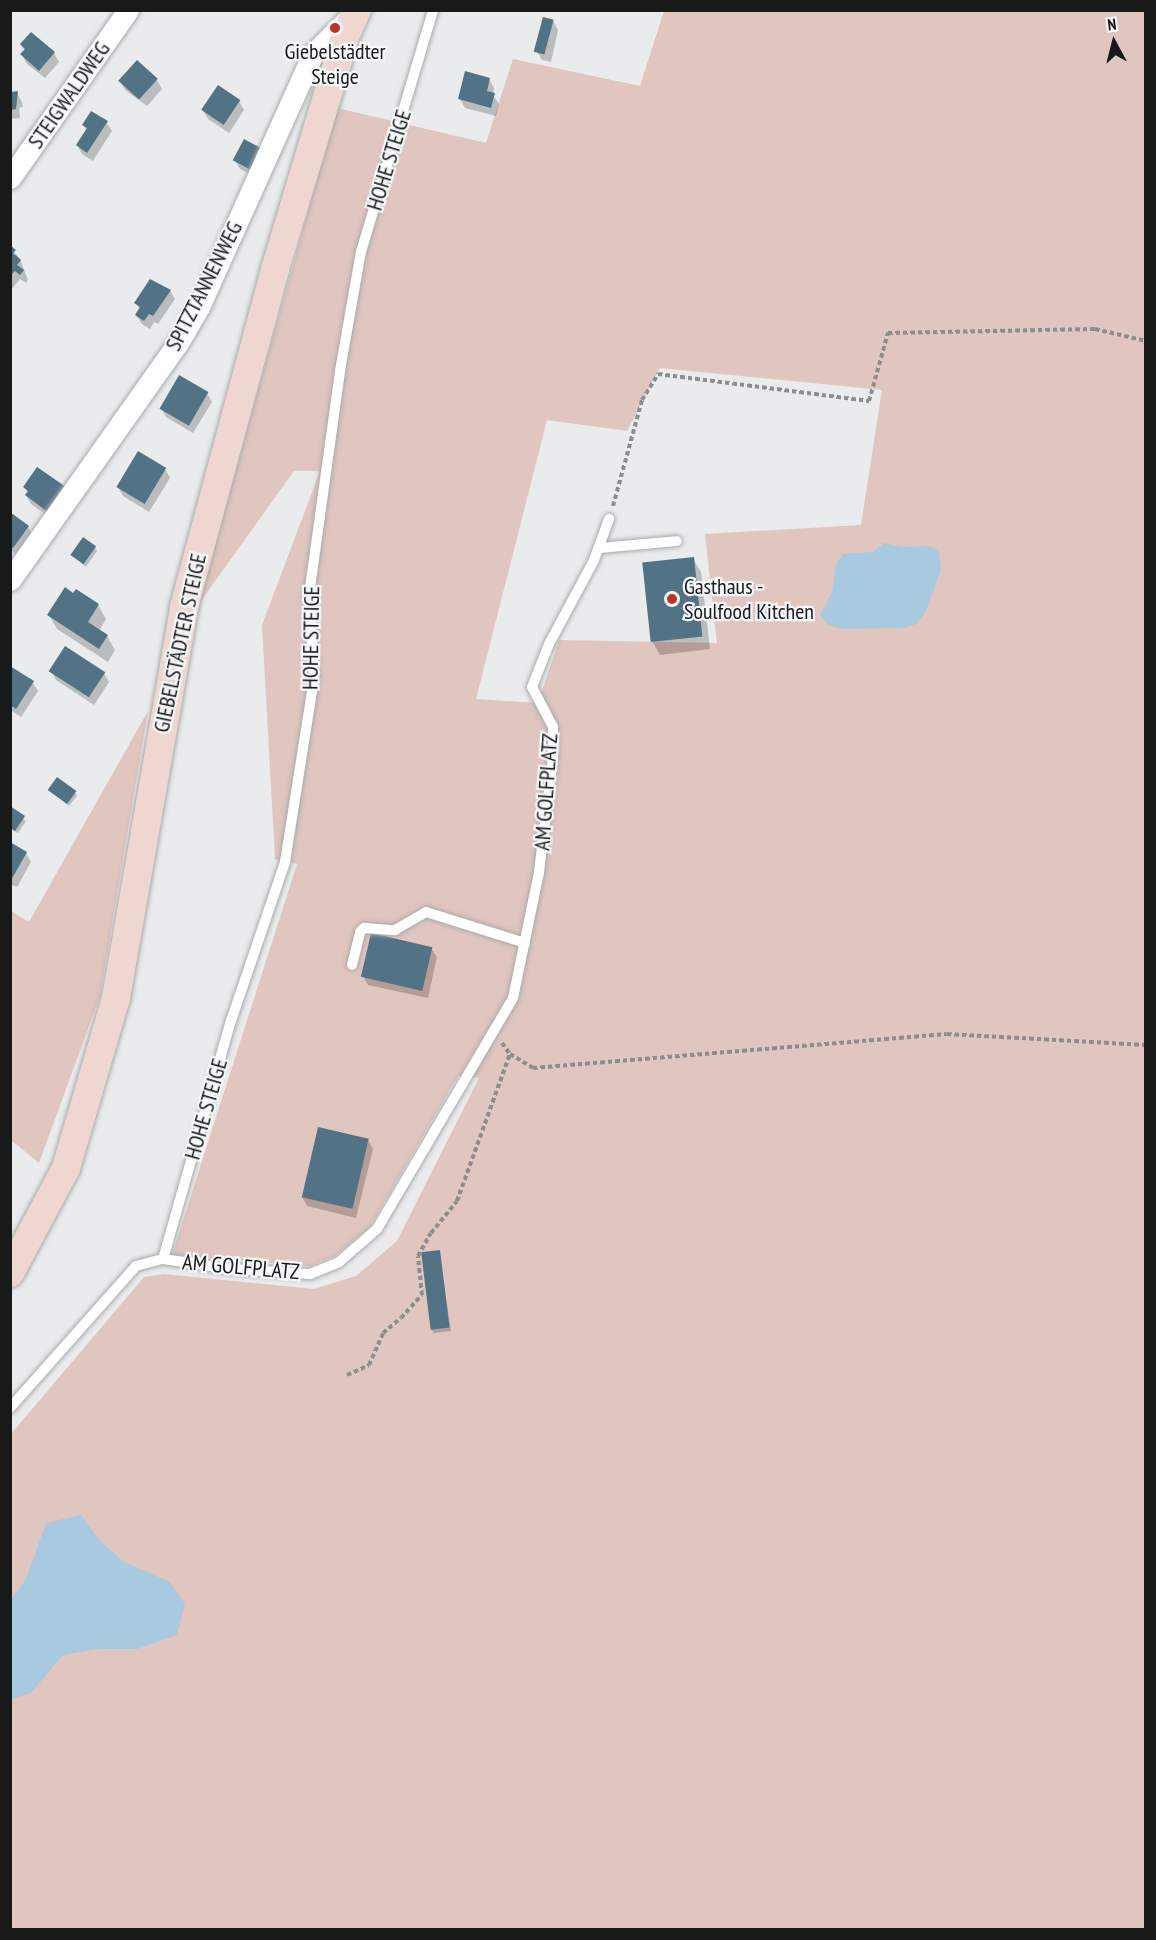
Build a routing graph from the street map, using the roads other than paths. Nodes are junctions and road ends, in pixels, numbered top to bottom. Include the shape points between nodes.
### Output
1 (128, 10) edge
2 (356, 10) edge
3 (433, 10) edge
4 (10, 178) edge
5 (609, 519) road end
6 (677, 541) dead end
7 (599, 548) junction
8 (10, 580) edge
9 (525, 943) junction
10 (352, 965) dead end
11 (163, 1259) junction
12 (10, 1273) edge
13 (10, 1408) edge

1 - 4 street, STEIGWALDWEG
2 - 8 street, SPITZTANNENWEG via 312,55 178,343
2 - 12 main road, GIEBELSTÄDTER STEIGE via 275,269 184,607 116,998 66,1168
3 - 11 lane, HOHE STEIGE via 361,252 345,342 309,595 314,679 285,862 231,1021
5 - 7 lane, AM GOLFPLATZ
6 - 7 lane
7 - 9 lane, AM GOLFPLATZ via 549,644 532,687 553,727 553,756 539,872
9 - 10 lane via 426,912 395,930 364,928
9 - 11 lane, AM GOLFPLATZ via 513,998 377,1229 339,1262 310,1274
11 - 13 lane, AM GOLFPLATZ via 136,1266

